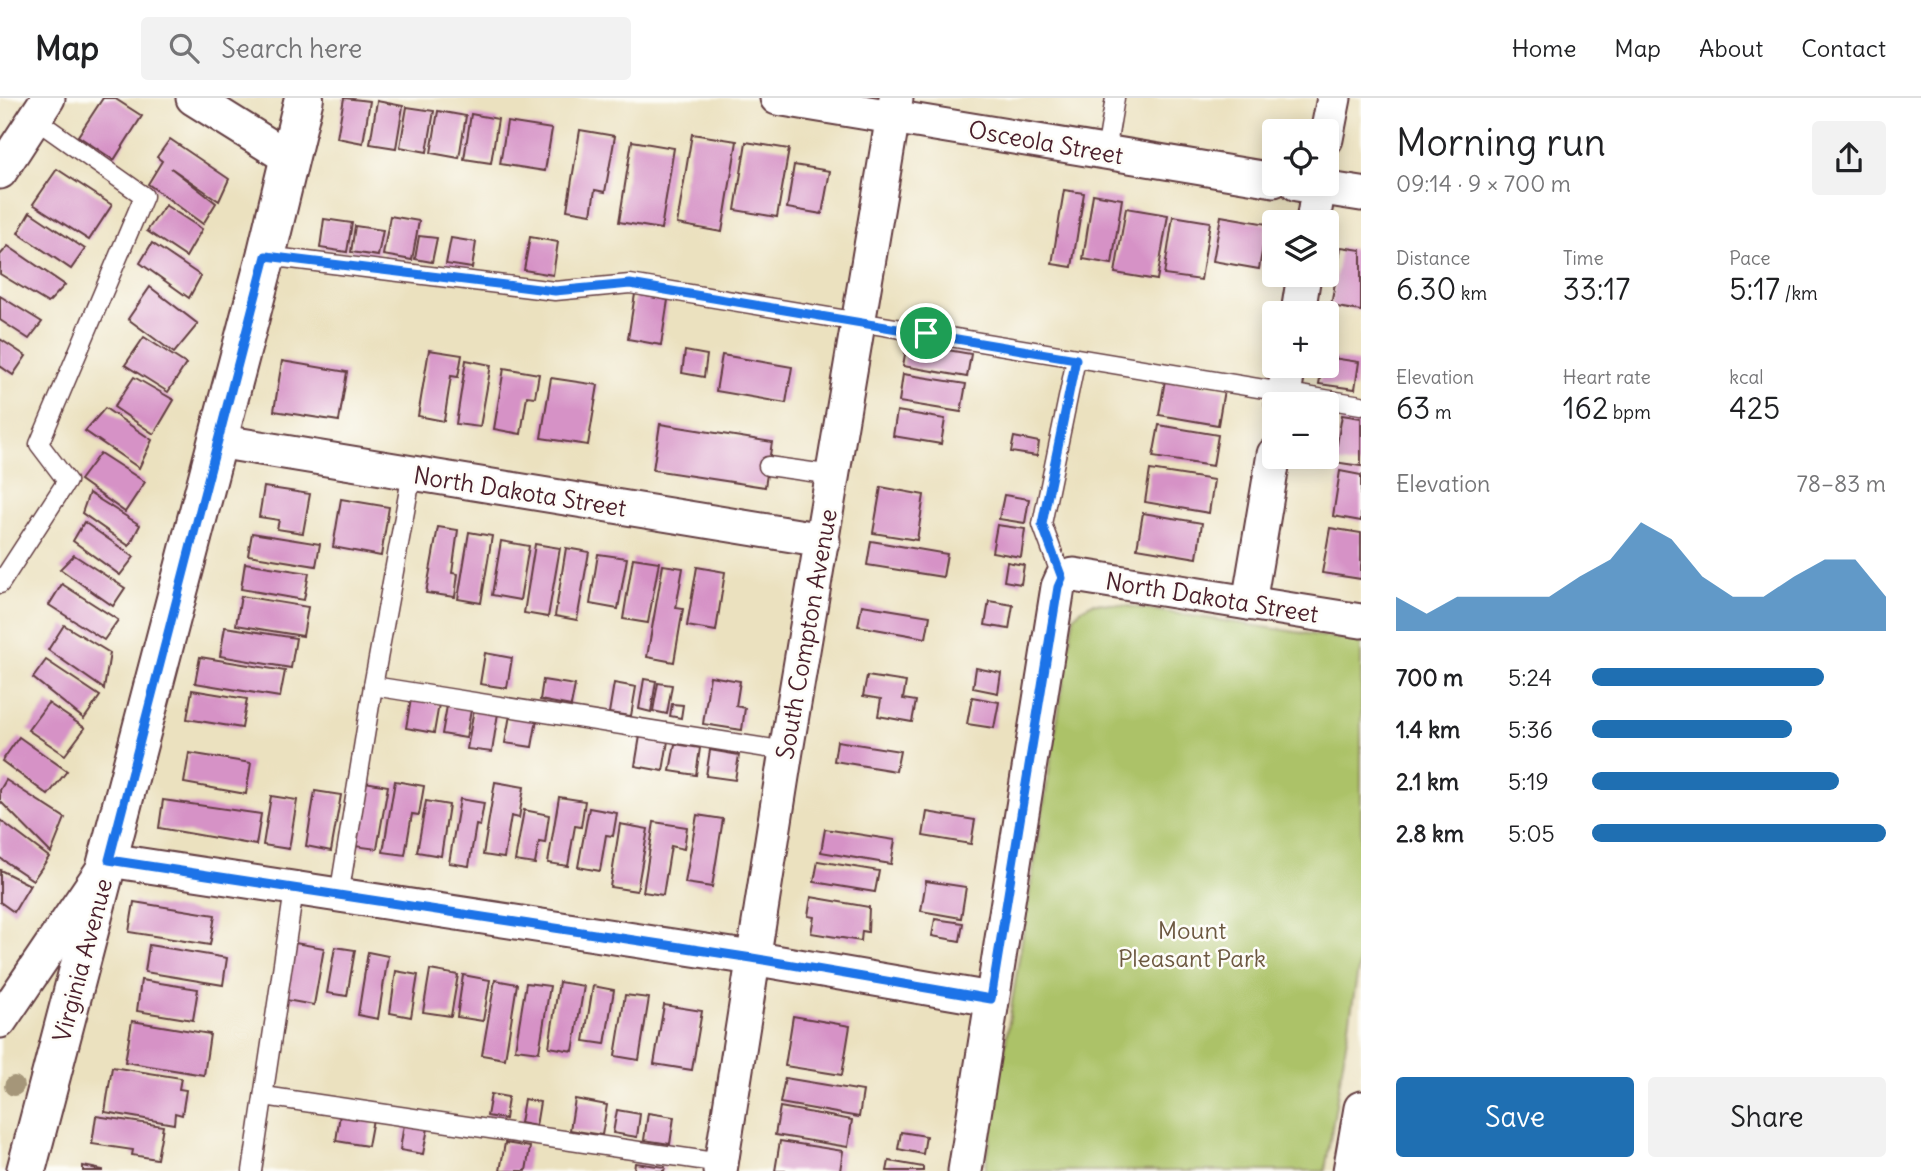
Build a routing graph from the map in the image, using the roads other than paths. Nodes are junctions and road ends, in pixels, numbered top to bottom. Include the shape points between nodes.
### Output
1 (193, 98) edge
2 (304, 98) edge
3 (777, 98) edge
4 (1115, 98) edge
5 (1334, 98) edge
6 (894, 107) edge
7 (41, 109) edge
8 (1330, 119) edge
9 (1106, 152) junction
10 (289, 158) junction
11 (0, 172) edge
12 (1262, 178) edge
13 (1339, 190) edge
14 (1361, 194) edge
15 (266, 256) junction
16 (858, 321) junction
17 (1076, 359) junction
18 (1285, 387) edge
19 (1361, 405) edge
20 (217, 441) junction
21 (768, 466) dead end
22 (1271, 469) edge
23 (412, 473) junction
24 (833, 475) junction
25 (823, 540) junction
26 (1062, 578) junction
27 (0, 584) edge
28 (1249, 603) junction
29 (1361, 621) edge
30 (373, 686) junction
31 (786, 751) junction
32 (109, 860) junction
33 (294, 890) junction
34 (338, 896) junction
35 (752, 958) junction
36 (991, 999) junction
37 (0, 1021) edge
38 (264, 1096) junction
39 (1361, 1108) edge
40 (720, 1167) edge
41 (26, 1171) edge
42 (253, 1171) edge
43 (965, 1171) edge
44 (1350, 1171) edge

1 - 10 street
2 - 10 street, Virginia Avenue
3 - 6 street, Osceola Street
4 - 9 lane
5 - 8 street
6 - 9 street, Osceola Street
6 - 16 street, South Compton Avenue
7 - 11 street
7 - 27 lane via 144,196 39,443 66,481
9 - 12 street, Osceola Street
10 - 15 street, Virginia Avenue
13 - 14 street
15 - 16 lane via 555,291 630,284
15 - 20 street, Virginia Avenue
16 - 17 lane
16 - 24 street, South Compton Avenue
17 - 18 lane
17 - 26 lane via 1042,524
18 - 19 lane
20 - 23 street, North Dakota Street
20 - 32 street, Virginia Avenue
21 - 24 lane
22 - 28 street
23 - 25 street, North Dakota Street
23 - 30 lane
24 - 25 street, South Compton Avenue
25 - 31 street, South Compton Avenue
26 - 28 street, North Dakota Street via 1074,575
26 - 36 street
28 - 29 street, North Dakota Street
30 - 31 lane
30 - 34 lane
31 - 35 street, South Compton Avenue
32 - 33 street
32 - 37 street
32 - 41 street, Virginia Avenue
33 - 34 street
33 - 38 lane
34 - 35 street
35 - 36 street
35 - 40 street, South Compton Avenue
36 - 43 street
38 - 40 lane
38 - 42 lane
39 - 44 street

